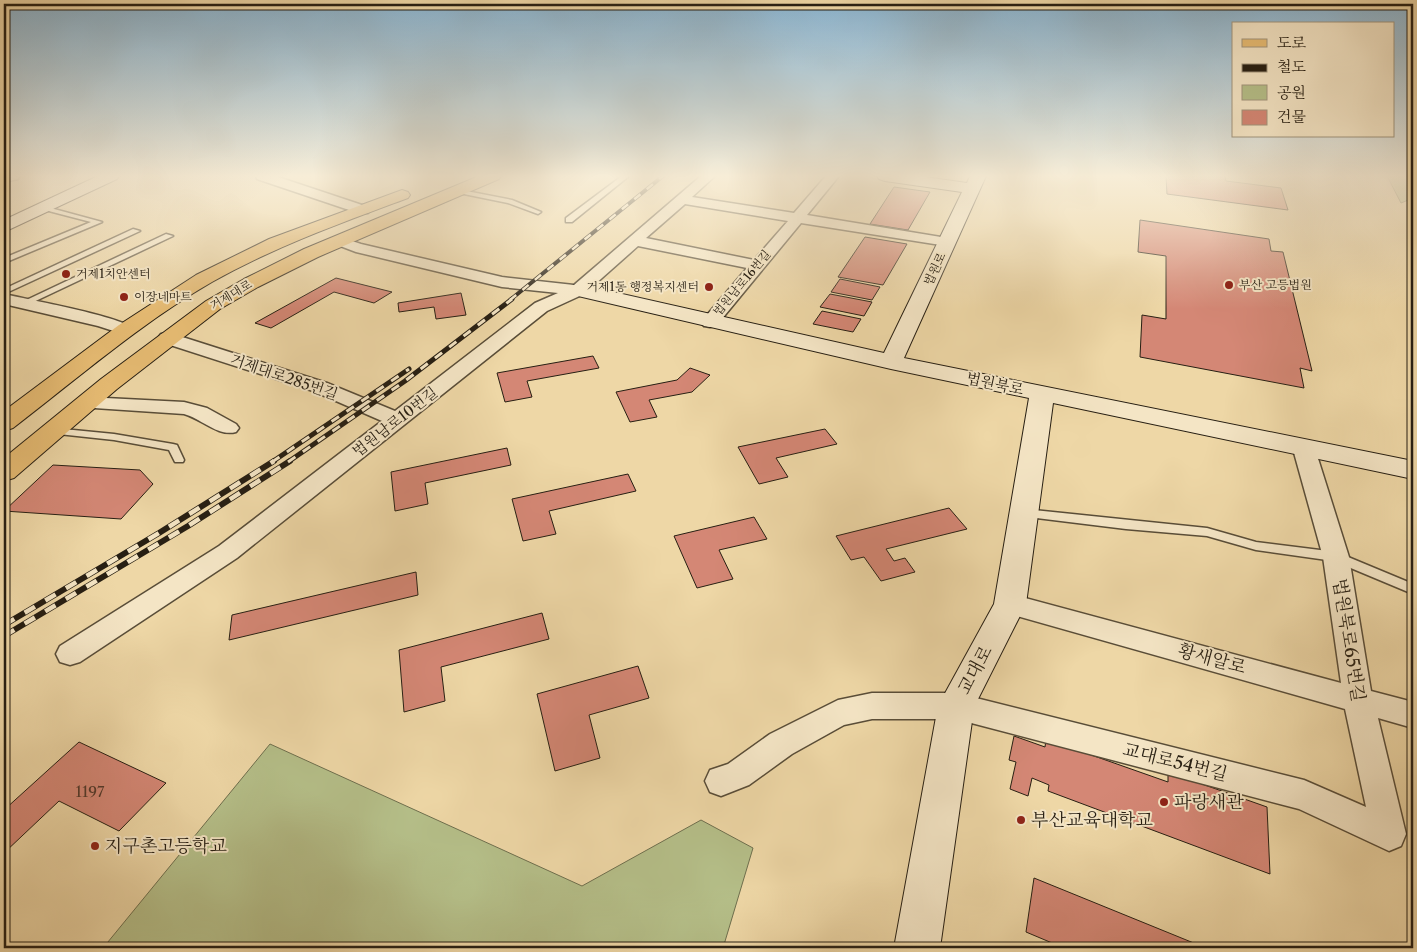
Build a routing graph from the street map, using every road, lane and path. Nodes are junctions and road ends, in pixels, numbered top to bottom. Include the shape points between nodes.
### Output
1 (17, 220) edge
2 (92, 220) edge
3 (337, 220) edge
4 (381, 220) edge
5 (659, 220) edge
6 (796, 220) edge
7 (806, 220) edge
8 (957, 220) edge
9 (4, 227) edge
10 (136, 232) dead end
11 (169, 236) dead end
12 (340, 241) junction
13 (636, 241) junction
14 (947, 242) junction
15 (4, 261) edge
16 (758, 265) junction
17 (578, 290) junction
18 (4, 292) edge
19 (4, 299) edge
20 (22, 304) junction
21 (149, 314) junction
22 (710, 322) junction
23 (126, 330) junction
24 (168, 338) junction
25 (891, 362) junction
26 (109, 384) junction
27 (1042, 394) junction
28 (86, 403) junction
29 (398, 420) junction
30 (4, 423) edge
31 (229, 428) dead end
32 (53, 431) junction
33 (1304, 449) junction
34 (179, 460) dead end
35 (1413, 470) edge
36 (4, 472) edge
37 (1024, 513) junction
38 (1336, 558) junction
39 (1413, 589) edge
40 (1010, 604) junction
41 (70, 654) dead end
42 (1358, 699) junction
43 (956, 706) junction
44 (1413, 714) edge
45 (721, 781) dead end
46 (1389, 834) joint
47 (917, 948) edge

1 - 9 main road
2 - 15 lane via 98,222
3 - 21 main road, 거제대로 via 228,266
4 - 12 main road, 거제대로
5 - 13 street, 법원남로10번길
6 - 16 street, 법원남로16번길
7 - 14 street
8 - 14 main road, 법원로
10 - 18 lane
11 - 20 lane
12 - 17 street via 502,282
12 - 24 main road, 거제대로 via 251,282
13 - 16 street
13 - 17 street, 법원남로10번길
14 - 25 main road, 법원로
16 - 22 street, 법원남로16번길
17 - 22 main road, 법원북로
17 - 29 street, 법원남로10번길 via 541,307
19 - 20 street
20 - 23 street
21 - 23 main road, 거제대로
21 - 26 main road via 161,319 113,361 105,373
22 - 25 main road, 법원북로
23 - 30 main road, 거제대로
24 - 26 main road, 거제대로
24 - 29 street, 거제대로285번길 via 320,387
25 - 27 main road, 법원북로
26 - 28 main road, 거제대로
27 - 33 main road, 법원북로
27 - 37 main road, 교대로
28 - 31 street via 184,408 200,412
28 - 32 main road, 거제대로
29 - 41 street, 법원남로10번길 via 228,552
32 - 34 lane via 173,447
32 - 36 main road, 거제대로
33 - 35 main road, 법원북로
33 - 38 street, 법원북로65번길
37 - 38 lane via 1207,532 1256,546
37 - 40 main road, 교대로
38 - 39 lane
38 - 42 street, 법원북로65번길
40 - 42 street, 황새알로
40 - 43 main road, 교대로
42 - 44 street, 황새알로
42 - 46 street, 법원북로65번길
43 - 45 street, 교대로54번길 via 872,706 838,713 781,744 738,776
43 - 46 street, 교대로54번길 via 1304,795
43 - 47 main road, 교대로

